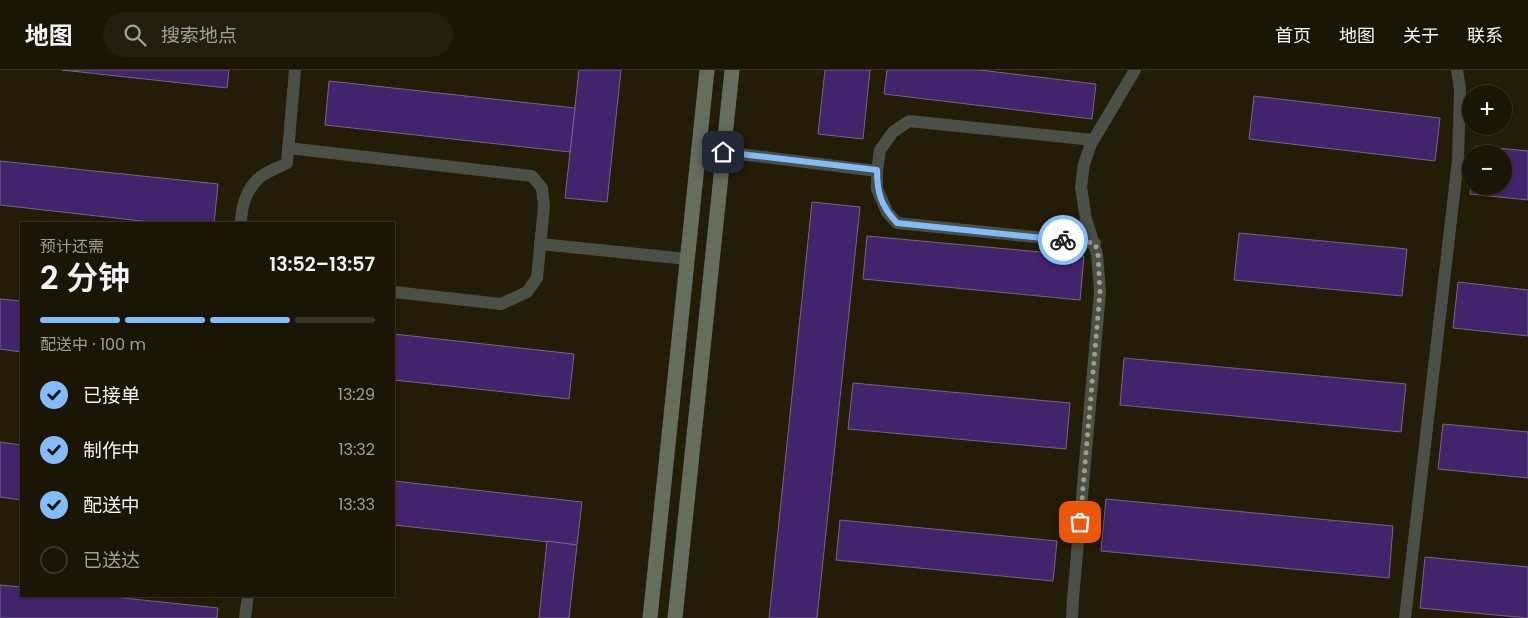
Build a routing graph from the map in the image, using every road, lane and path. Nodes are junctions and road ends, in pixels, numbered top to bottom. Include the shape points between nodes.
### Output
1 (295, 70) edge
2 (707, 70) edge
3 (732, 70) edge
4 (1135, 70) edge
5 (1457, 70) edge
6 (1093, 140) junction
7 (288, 148) junction
8 (723, 152) junction
9 (877, 170) junction
10 (241, 222) edge
11 (1095, 243) junction
12 (540, 244) junction
13 (688, 258) junction
14 (395, 292) edge
15 (248, 597) edge
16 (245, 618) edge
17 (650, 618) edge
18 (675, 618) edge
19 (1072, 618) edge
20 (1405, 618) edge

1 - 7 lane
2 - 13 street
3 - 8 street
4 - 6 lane
5 - 20 lane via 1460,89 1458,160
6 - 9 lane via 909,121 893,132 880,150
6 - 11 lane via 1084,164 1081,187 1086,219
7 - 10 lane via 286,163 258,178 246,194
7 - 12 lane via 532,176 542,188 544,206
8 - 9 lane
8 - 18 street
9 - 11 lane via 877,189 887,212 897,223
11 - 19 lane via 1100,292
12 - 13 lane
12 - 14 lane via 537,278 527,292 501,304
13 - 17 street
15 - 16 lane

